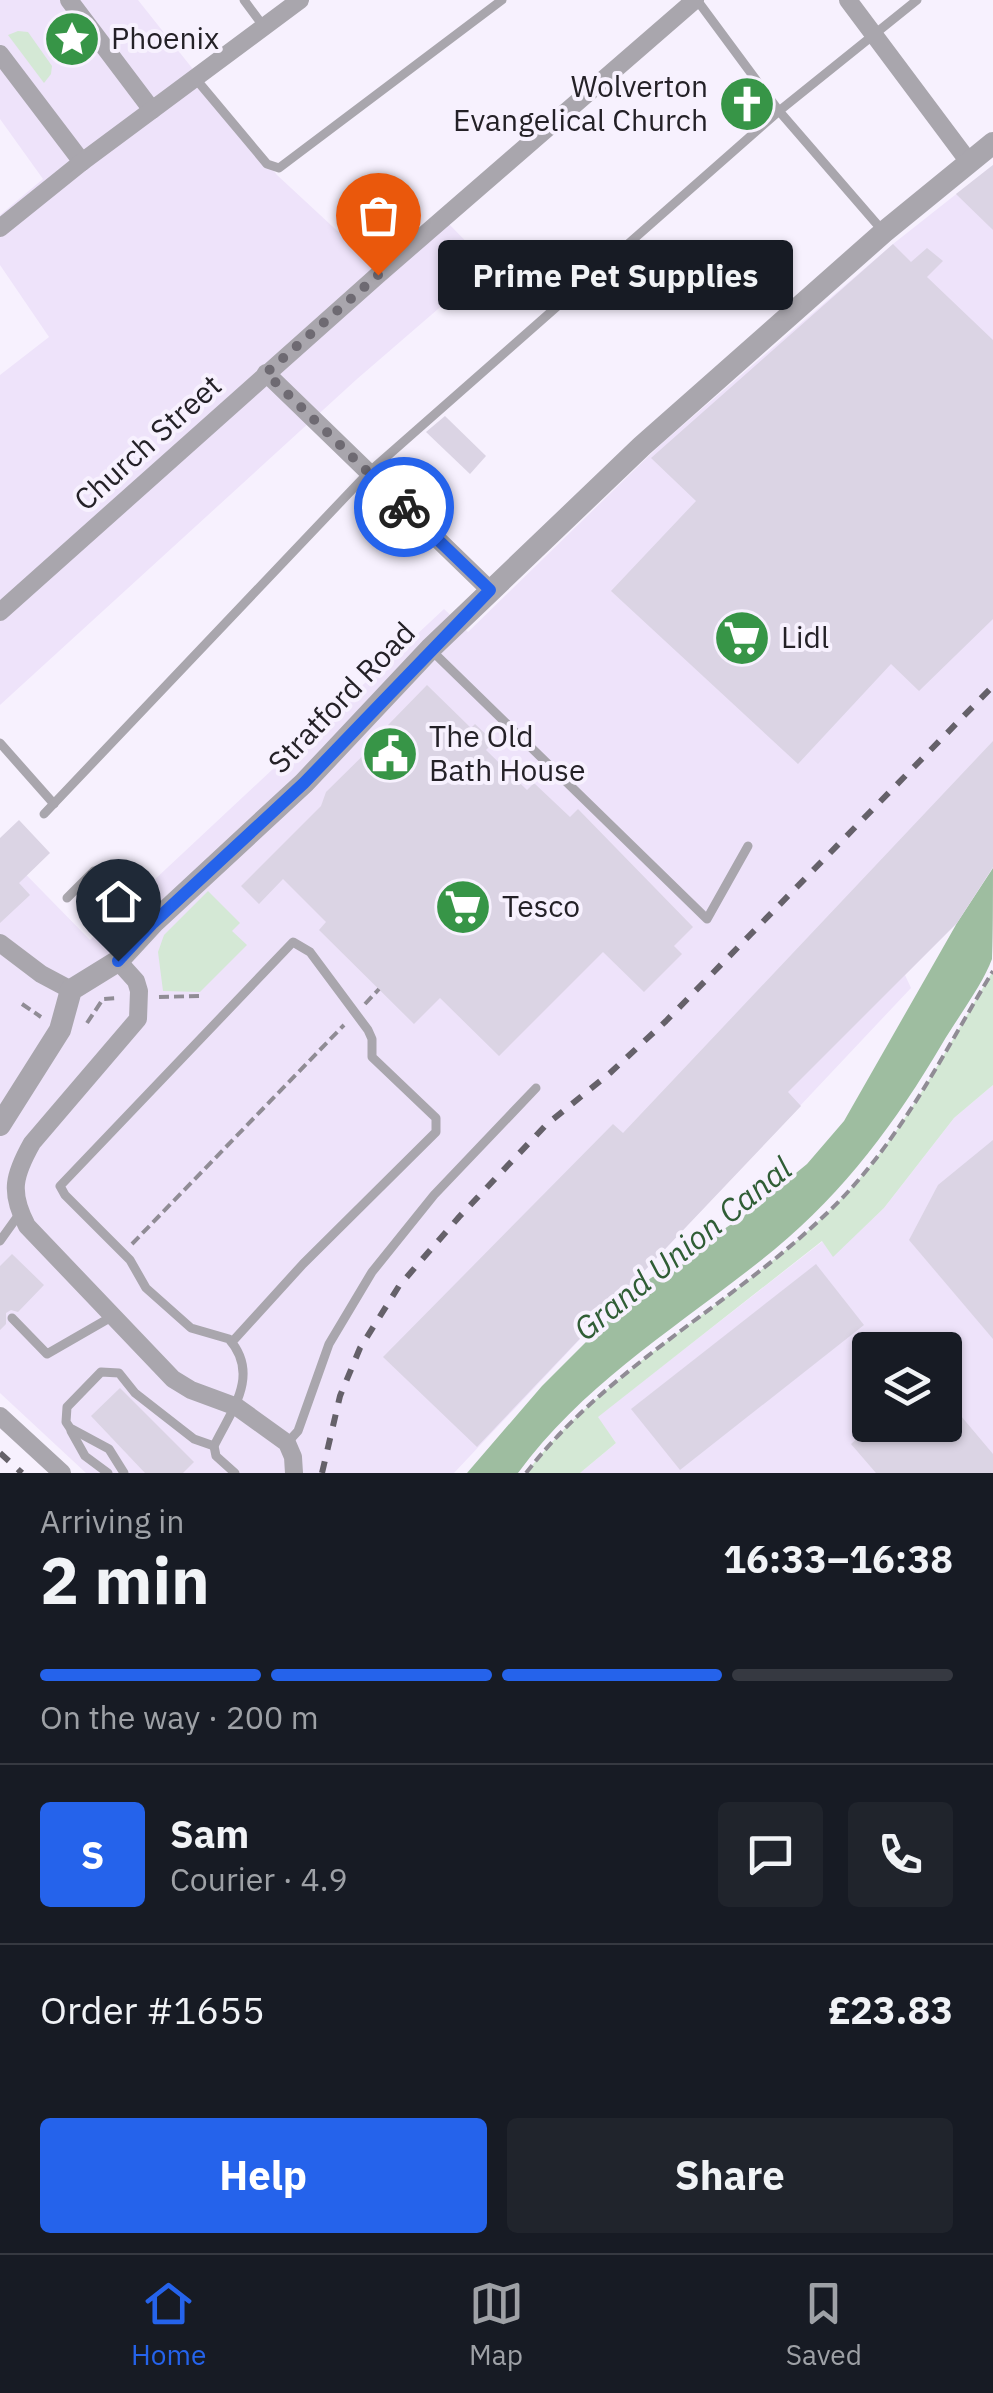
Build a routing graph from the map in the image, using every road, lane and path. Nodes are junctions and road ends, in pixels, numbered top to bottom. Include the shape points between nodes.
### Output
1 (69, 0) edge
2 (244, 0) edge
3 (300, 0) edge
4 (502, 0) edge
5 (696, 0) edge
6 (848, 0) edge
7 (917, 0) edge
8 (264, 27) junction
9 (873, 35) junction
10 (0, 54) edge
11 (195, 78) junction
12 (152, 110) junction
13 (779, 111) junction
14 (993, 143) edge
15 (82, 162) junction
16 (969, 162) junction
17 (0, 228) edge
18 (884, 232) junction
19 (266, 373) junction
20 (368, 473) junction
21 (490, 590) junction
22 (3, 603) edge
23 (430, 649) junction
24 (0, 743) edge
25 (54, 804) junction
26 (44, 814) dead end
27 (748, 846) dead end
28 (67, 898) dead end
29 (156, 920) junction
30 (0, 943) edge
31 (118, 961) junction
32 (993, 971) edge
33 (379, 989) dead end
34 (71, 990) junction
35 (140, 996) junction
36 (199, 996) dead end
37 (354, 1014) junction
38 (536, 1088) dead end
39 (0, 1125) edge
40 (20, 1212) junction
41 (0, 1242) edge
42 (123, 1252) junction
43 (113, 1316) junction
44 (12, 1318) dead end
45 (232, 1342) junction
46 (237, 1407) junction
47 (0, 1416) edge
48 (70, 1428) junction
49 (287, 1443) junction
50 (214, 1446) junction
51 (221, 1468) edge
52 (62, 1473) edge
53 (108, 1473) edge
54 (124, 1473) edge
55 (235, 1473) edge
56 (294, 1473) edge
57 (526, 1473) edge

1 - 12 street
2 - 8 lane
3 - 8 street
4 - 11 lane via 280,168 267,164
5 - 13 lane
5 - 19 street, Church Street
6 - 9 street
7 - 9 lane
8 - 11 street
9 - 13 lane
9 - 16 street
10 - 15 street
11 - 12 street
12 - 15 street
13 - 18 lane
13 - 20 lane
14 - 16 street, Stratford Road
15 - 17 street
16 - 18 street, Stratford Road
18 - 21 street, Stratford Road
19 - 20 street
19 - 22 street, Church Street
20 - 21 street
20 - 25 lane
21 - 23 street, Stratford Road
23 - 27 lane via 707,919
23 - 29 street, Stratford Road via 304,783
24 - 25 lane
25 - 26 lane
28 - 29 lane via 102,871
29 - 31 street, Stratford Road
30 - 34 street
31 - 34 street, Stratford Road
31 - 35 street
32 - 57 path via 923,1091 859,1181 774,1259 591,1403
33 - 37 path
34 - 39 street via 60,1030
35 - 36 path
35 - 40 street via 138,1019 128,1034 32,1143 14,1195
37 - 42 path
37 - 42 lane via 310,952 293,942 60,1186
37 - 45 lane via 372,1038 372,1058 436,1118 436,1132
38 - 49 lane via 372,1272 329,1344 298,1431
40 - 41 lane
40 - 43 street
42 - 45 lane via 146,1288 191,1328
43 - 44 lane via 46,1354
43 - 46 street via 173,1379
45 - 46 lane via 245,1376
46 - 49 street
46 - 50 lane
47 - 52 street
48 - 50 lane via 67,1407 108,1370 194,1438
48 - 53 lane via 85,1456
48 - 54 lane via 108,1449
49 - 56 street
50 - 51 lane
51 - 55 lane

